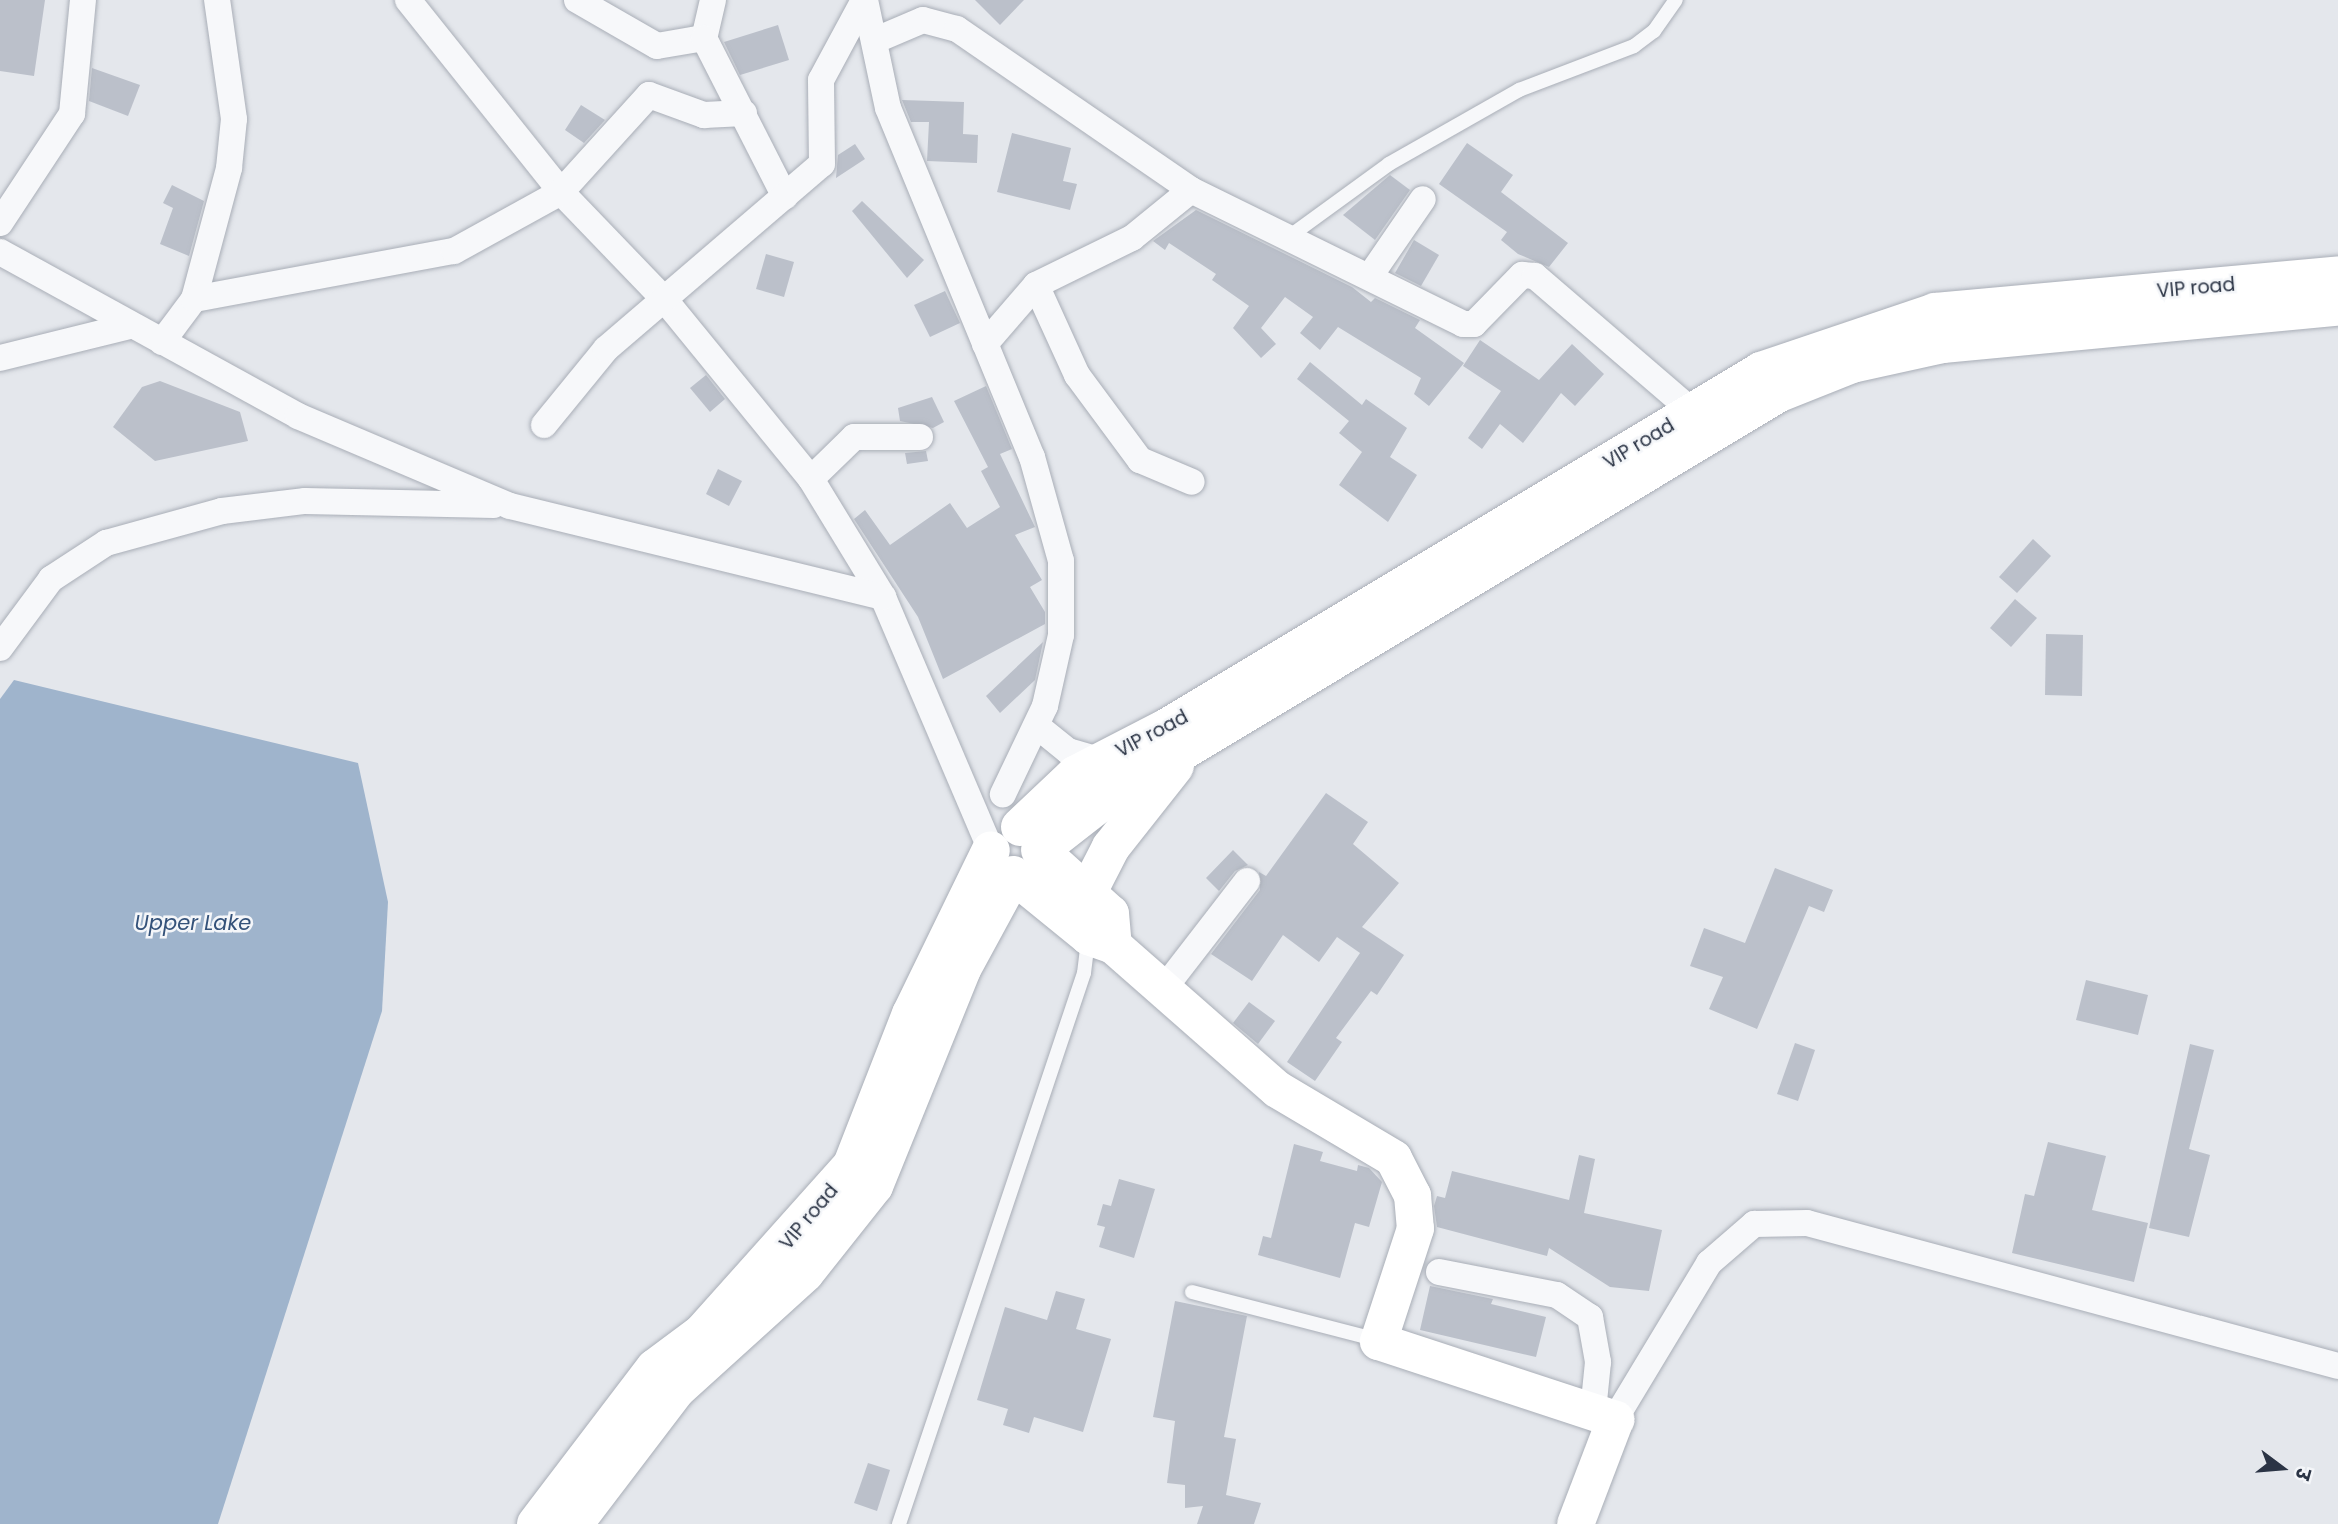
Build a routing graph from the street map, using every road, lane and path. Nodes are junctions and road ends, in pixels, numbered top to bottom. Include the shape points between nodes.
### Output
1 (83, 0) edge
2 (217, 0) edge
3 (408, 0) edge
4 (577, 0) edge
5 (713, 0) edge
6 (864, 0) edge
7 (1676, 0) edge
8 (704, 38) junction
9 (876, 40) junction
10 (744, 113) junction
11 (1191, 190) junction
12 (562, 192) junction
13 (785, 197) junction
14 (1423, 199) dead end
15 (0, 223) edge
16 (1290, 236) junction
17 (0, 252) edge
18 (2338, 275) edge
19 (1370, 276) junction
20 (1036, 285) junction
21 (194, 299) junction
22 (665, 300) junction
23 (2338, 307) edge
24 (129, 326) junction
25 (162, 342) junction
26 (985, 344) junction
27 (0, 358) edge
28 (1693, 412) junction
29 (544, 425) dead end
30 (920, 437) dead end
31 (811, 479) junction
32 (1192, 482) dead end
33 (510, 506) junction
34 (883, 597) junction
35 (0, 648) edge
36 (1037, 726) junction
37 (1185, 754) junction
38 (1102, 761) junction
39 (952, 762) junction
40 (1013, 839) junction
41 (1247, 881) dead end
42 (1089, 890) junction
43 (1100, 940) junction
44 (1162, 991) junction
45 (1439, 1272) dead end
46 (1192, 1292) dead end
47 (1378, 1340) junction
48 (2338, 1366) edge
49 (1604, 1415) junction
50 (1581, 1523) edge
51 (536, 1524) edge
52 (574, 1524) edge
53 (899, 1524) edge

1 - 15 street via 72,114
2 - 21 street via 234,118 229,168
3 - 12 street
4 - 8 street via 657,46
5 - 8 street
6 - 9 street
6 - 13 street via 821,80 822,164
7 - 16 lane via 1654,31 1634,46 1519,90 1389,164
8 - 10 street
9 - 11 street via 923,20 957,29
9 - 26 street via 888,108
10 - 12 street via 705,116 649,95
10 - 13 street
11 - 16 street
11 - 20 street via 1132,238
12 - 21 street via 454,251
12 - 22 street
13 - 22 street
14 - 19 street
16 - 19 street
17 - 24 street
18 - 28 main road, VIP road via 1935,312 1762,371
19 - 28 street via 1468,325 1522,275 1535,276
20 - 26 street
20 - 32 street via 1077,375 1140,460
21 - 25 street
22 - 29 street via 606,349
22 - 31 street
23 - 37 main road, VIP road via 1943,344 1828,373 1779,393
24 - 25 street
24 - 27 street
25 - 33 street via 298,416
26 - 36 street via 1032,457 1061,561 1061,635
28 - 38 main road, VIP road via 1166,729
30 - 31 street via 854,438
31 - 34 street
33 - 34 street
33 - 35 street via 306,500 222,511 106,542 51,579
34 - 39 street
36 - 38 street via 1068,751
36 - 40 street
37 - 40 main road, VIP road via 1077,816
37 - 42 main road via 1111,847
38 - 40 main road, VIP road via 1075,775
39 - 40 street
39 - 40 street
40 - 42 street
40 - 43 street
40 - 51 main road, VIP road via 911,1014 852,1165 702,1333 655,1368
40 - 52 main road, VIP road via 874,1186 805,1272 676,1390
41 - 44 street
42 - 43 street via 1110,913
43 - 44 street
43 - 53 lane via 1084,973
44 - 47 street via 1277,1089 1394,1158 1412,1195 1415,1228
45 - 49 street via 1558,1295 1590,1317
46 - 47 lane
47 - 49 street
48 - 49 street via 1807,1223 1754,1224 1709,1263
49 - 50 street

